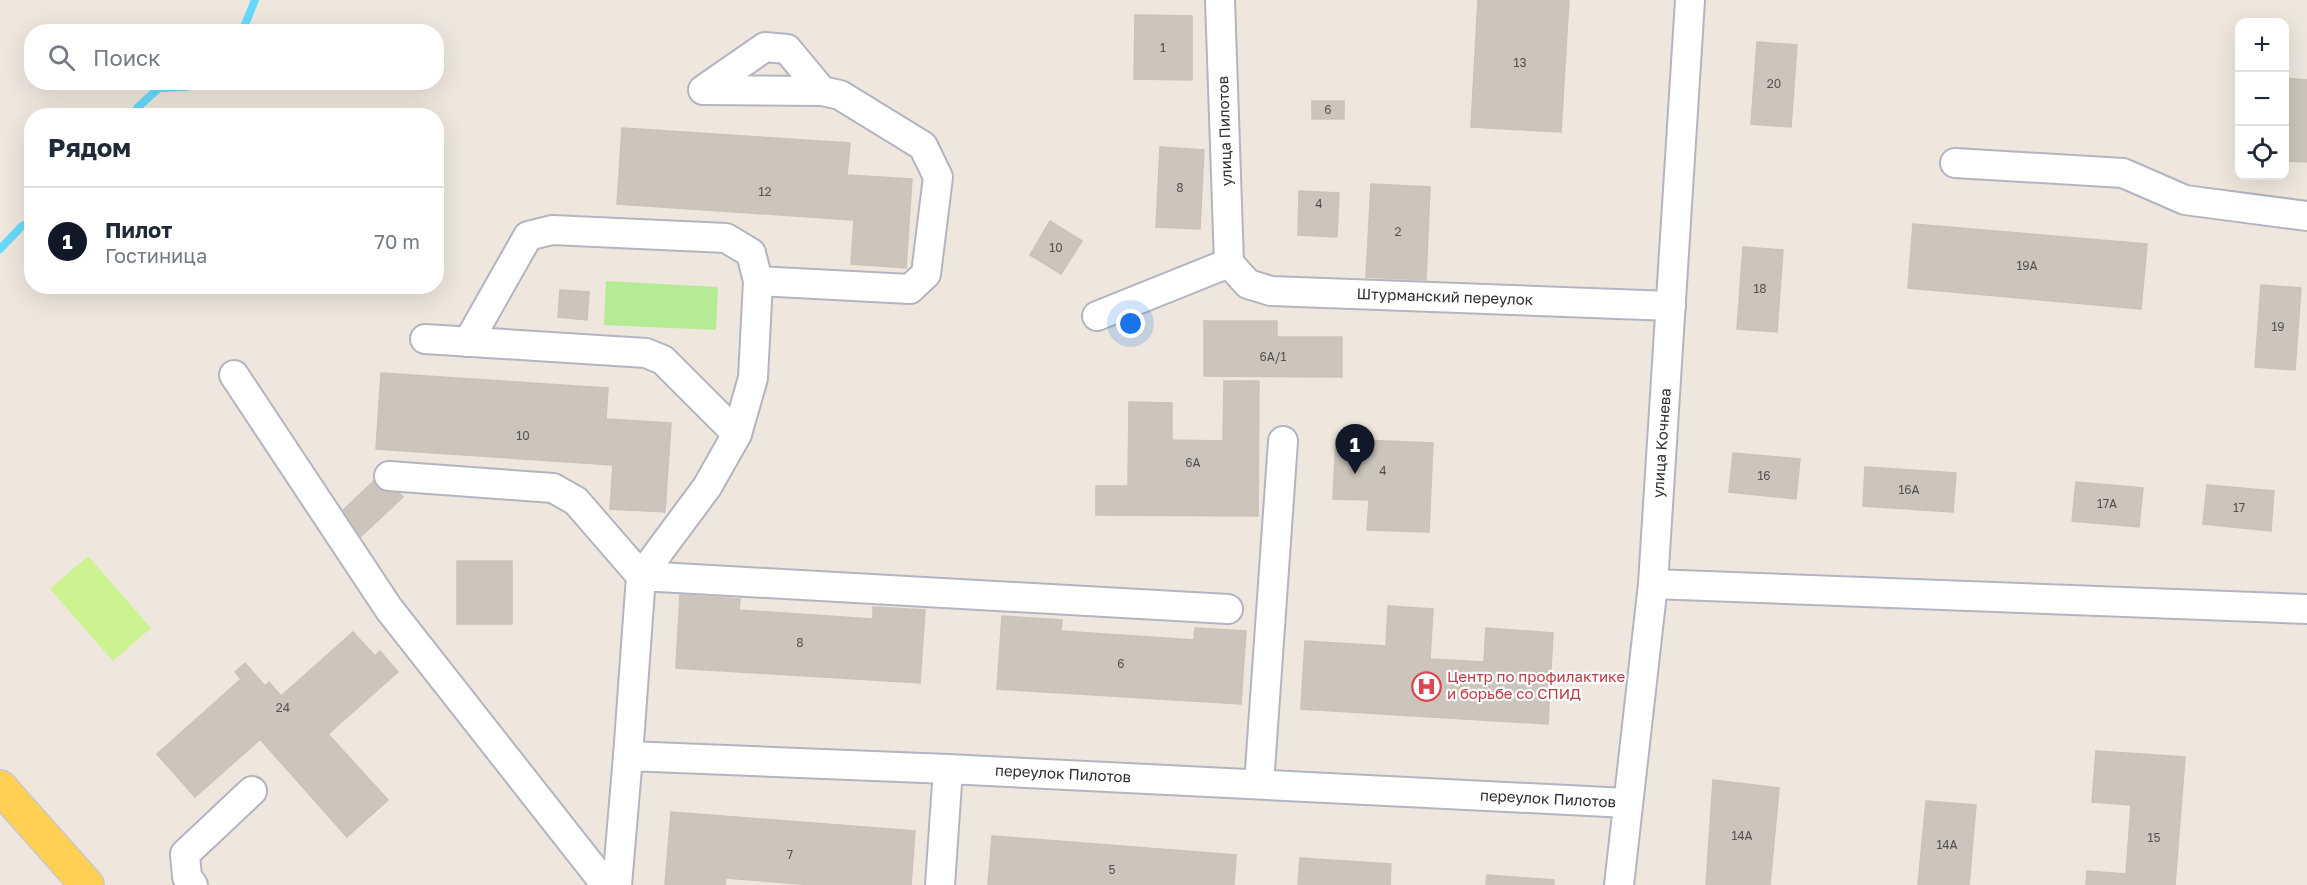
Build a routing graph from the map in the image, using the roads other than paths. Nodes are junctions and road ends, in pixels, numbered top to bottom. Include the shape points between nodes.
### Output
1 (1220, 0) edge
2 (1689, 0) edge
3 (822, 91) dead end
4 (1955, 163) dead end
5 (2307, 216) edge
6 (1229, 263) junction
7 (758, 281) junction
8 (1671, 306) junction
9 (1097, 316) dead end
10 (425, 339) dead end
11 (468, 342) junction
12 (234, 375) dead end
13 (737, 434) junction
14 (1283, 441) dead end
15 (389, 476) dead end
16 (641, 576) junction
17 (1653, 584) junction
18 (1228, 609) dead end
19 (2307, 609) edge
20 (628, 756) junction
21 (948, 769) junction
22 (1259, 784) junction
23 (0, 787) edge
24 (252, 791) dead end
25 (1627, 803) junction
26 (87, 885) edge
27 (193, 885) edge
28 (606, 885) edge
29 (617, 885) edge
30 (940, 885) edge
31 (1619, 885) edge

1 - 6 street, улица Пилотов
2 - 8 street, улица Кочнева
3 - 7 street via 840,95 923,146 938,177 926,274 910,289
4 - 5 street via 2123,174 2185,200
6 - 8 street, Штурманский переулок via 1248,284 1271,291
6 - 9 street
7 - 11 street via 751,253 726,238 552,230 528,236
7 - 13 street via 753,378
8 - 17 street, улица Кочнева
10 - 11 street
11 - 13 street via 646,353 663,360
12 - 28 street via 389,609
13 - 16 street via 707,487
14 - 22 street
15 - 16 street via 553,488 576,501
16 - 18 street
16 - 20 street
17 - 19 street
17 - 25 street, улица Кочнева
20 - 21 street, переулок Пилотов
20 - 29 street
21 - 22 street, переулок Пилотов
21 - 30 street
22 - 25 street, переулок Пилотов
23 - 26 main road
24 - 27 street via 185,854 187,877
25 - 31 street, улица Кочнева

